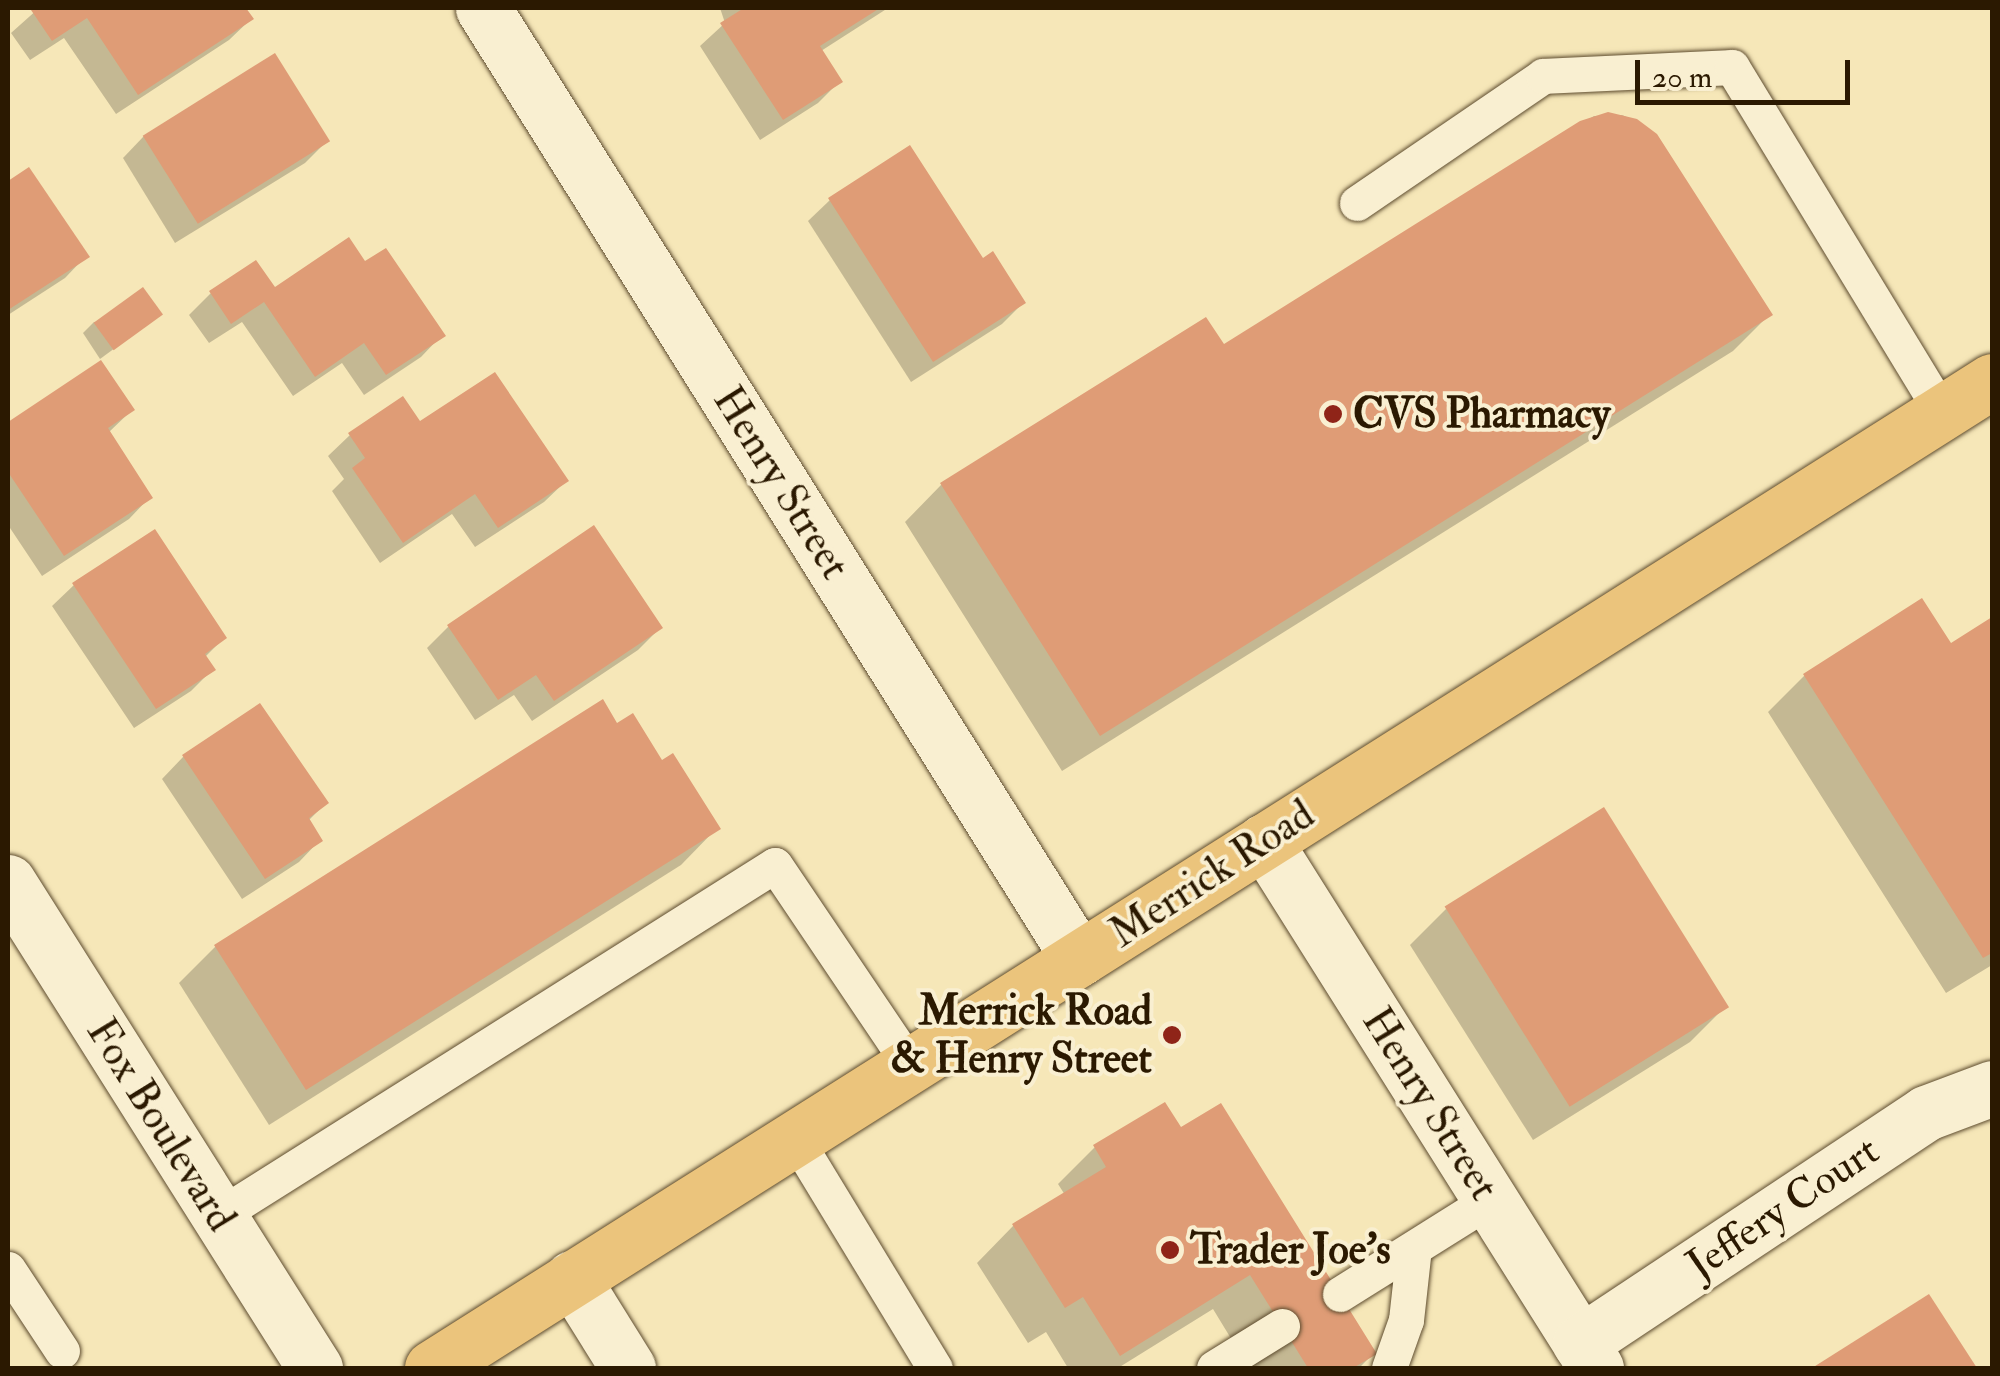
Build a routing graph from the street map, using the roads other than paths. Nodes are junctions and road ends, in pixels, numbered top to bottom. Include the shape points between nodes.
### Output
1 (483, 8) edge
2 (1357, 203) dead end
3 (1992, 381) edge
4 (1942, 412) junction
5 (1264, 840) junction
6 (17, 919) edge
7 (1080, 959) junction
8 (910, 1065) junction
9 (1992, 1088) edge
10 (796, 1138) junction
11 (1490, 1200) junction
12 (218, 1216) junction
13 (1414, 1248) junction
14 (8, 1269) edge
15 (572, 1278) junction
16 (1340, 1294) dead end
17 (1282, 1326) dead end
18 (62, 1352) dead end
19 (1588, 1356) edge
20 (315, 1368) edge
21 (432, 1368) edge
22 (628, 1368) edge
23 (935, 1368) edge
24 (1214, 1368) edge
25 (1389, 1368) edge

1 - 7 street, Henry Street
2 - 4 lane via 1543,76 1732,67
3 - 4 main road, Merrick Road
4 - 5 main road, Merrick Road
5 - 7 main road, Merrick Road
5 - 11 street, Henry Street
6 - 12 street, Fox Boulevard
7 - 8 main road, Merrick Road
8 - 10 main road, Merrick Road
8 - 12 lane via 775,864
9 - 19 street, Jeffery Court via 1926,1113
10 - 15 main road, Merrick Road
10 - 23 lane
11 - 13 lane
11 - 19 street, Henry Street
12 - 20 street, Fox Boulevard
13 - 16 lane
13 - 25 lane via 1406,1320
14 - 18 lane
15 - 21 main road, Merrick Road
15 - 22 street
17 - 24 lane

